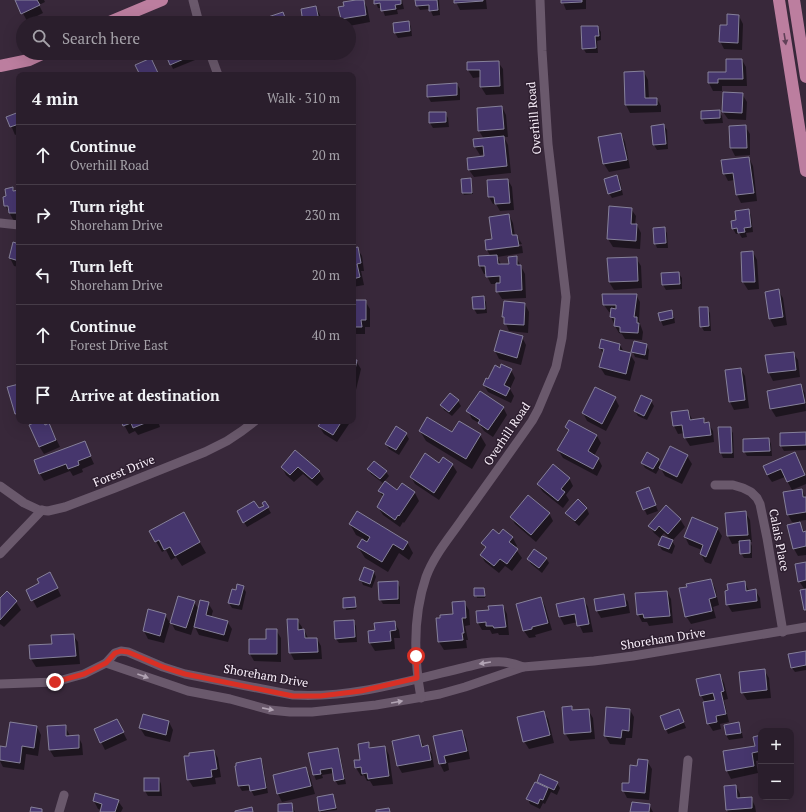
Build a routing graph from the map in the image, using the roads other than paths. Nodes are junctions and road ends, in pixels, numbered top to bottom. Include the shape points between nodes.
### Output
1 (162, 0) edge
2 (193, 0) edge
3 (540, 0) edge
4 (779, 0) edge
5 (794, 0) edge
6 (124, 16) edge
7 (197, 16) edge
8 (29, 60) edge
9 (213, 60) edge
10 (0, 66) edge
11 (217, 72) edge
12 (806, 77) edge
13 (806, 171) edge
14 (0, 223) edge
15 (16, 225) edge
16 (251, 424) edge
17 (715, 485) dead end
18 (0, 486) edge
19 (42, 510) junction
20 (0, 554) edge
21 (806, 627) edge
22 (783, 632) junction
23 (104, 665) junction
24 (523, 667) junction
25 (417, 678) junction
26 (0, 684) edge
27 (421, 698) junction
28 (688, 760) dead end
29 (64, 795) dead end
30 (60, 812) edge
31 (683, 812) edge

1 - 6 main road
2 - 7 street
3 - 25 street, Overhill Road via 547,138 566,297 562,338 556,367 538,410 440,551 431,568 423,589 417,620
4 -> 13 main road
5 - 12 main road
8 - 10 main road
9 - 11 street
14 - 15 street
16 - 19 street, Forest Drive via 232,438 205,452 93,497 48,511
17 - 22 street, Calais Place via 743,488 751,492 760,504
18 - 19 street via 24,503
19 - 20 street
21 - 22 street, Shoreham Drive
22 - 24 street, Shoreham Drive via 633,656
23 - 25 street, Shoreham Drive via 115,653 128,652 185,674 293,696 361,691
23 - 26 street via 55,682
23 -> 27 street, Shoreham Drive via 188,691 270,710 312,712
24 -> 25 street, Shoreham Drive via 500,661
24 - 27 street, Shoreham Drive via 465,687
25 - 27 street, Overhill Road
28 - 31 street
29 - 30 street

